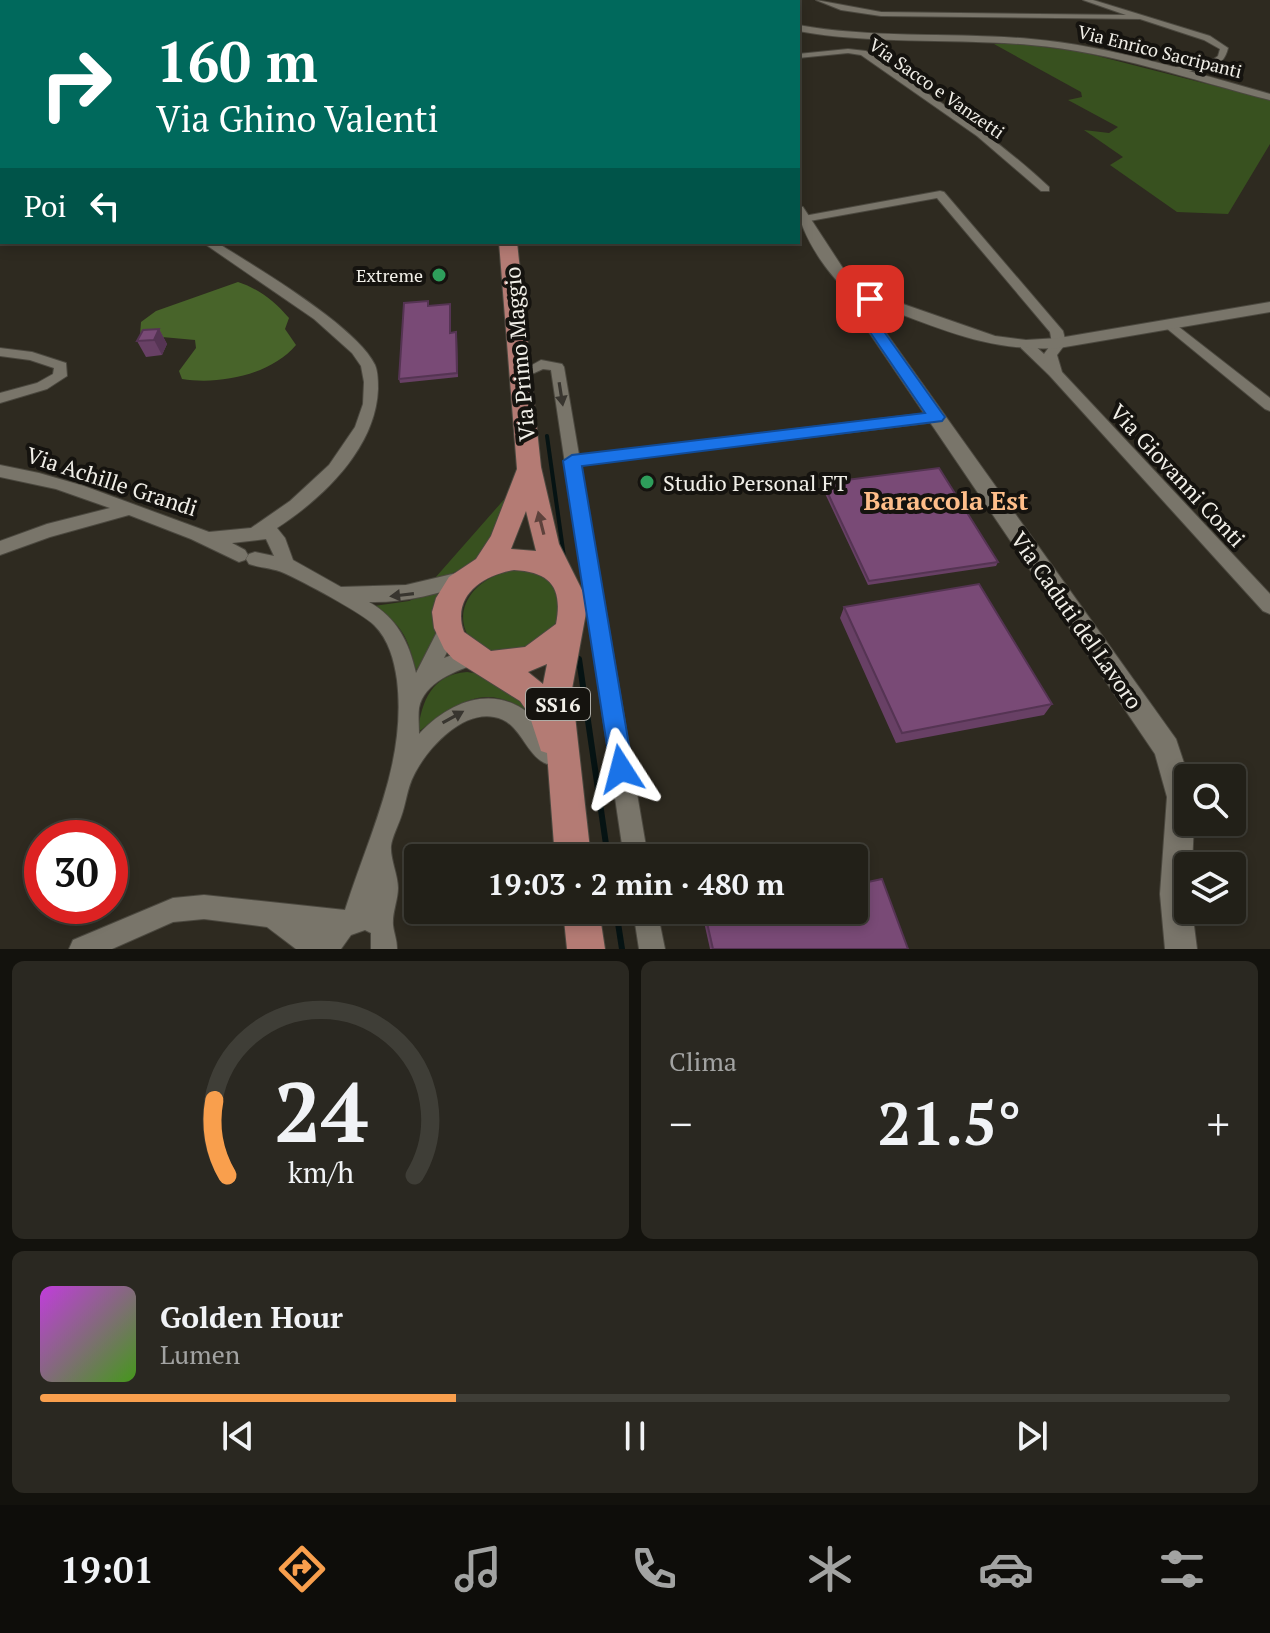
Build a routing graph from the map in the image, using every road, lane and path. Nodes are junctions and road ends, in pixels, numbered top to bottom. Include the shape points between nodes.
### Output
1 (819, 0) edge
2 (1086, 0) edge
3 (1118, 15) junction
4 (1140, 17) junction
5 (1101, 18) junction
6 (1126, 20) junction
7 (1162, 24) junction
8 (800, 28) edge
9 (800, 56) edge
10 (1200, 71) junction
11 (1270, 97) edge
12 (1045, 189) dead end
13 (801, 214) edge
14 (211, 244) edge
15 (508, 244) edge
16 (870, 299) junction
17 (1270, 307) edge
18 (1170, 324) junction
19 (1059, 343) junction
20 (1026, 345) junction
21 (0, 352) edge
22 (1055, 373) junction
23 (521, 375) junction
24 (0, 398) edge
25 (1270, 406) edge
26 (936, 417) junction
27 (572, 461) junction
28 (529, 467) junction
29 (0, 471) edge
30 (131, 509) junction
31 (288, 512) junction
32 (254, 532) junction
33 (208, 539) junction
34 (276, 541) junction
35 (0, 548) edge
36 (247, 557) junction
37 (286, 565) junction
38 (476, 572) junction
39 (561, 576) junction
40 (336, 592) junction
41 (1270, 606) edge
42 (391, 628) joint
43 (448, 630) junction
44 (566, 632) junction
45 (482, 661) junction
46 (423, 681) junction
47 (408, 708) junction
48 (402, 774) junction
49 (566, 789) junction
50 (572, 844) edge
51 (634, 844) edge
52 (380, 847) junction
53 (271, 916) junction
54 (350, 921) junction
55 (583, 924) edge
56 (648, 924) edge
57 (383, 937) edge
58 (82, 949) edge
59 (317, 949) edge
60 (328, 949) edge
61 (586, 949) edge
62 (652, 949) edge
63 (1181, 949) edge

1 - 5 street via 881,14
2 - 3 street
3 - 4 street
3 - 5 street
4 - 6 street
4 - 7 street
5 - 6 street
6 - 7 street
7 - 10 street via 1221,46 1224,54
8 - 10 street, Via Enrico Sacripanti via 876,40 1042,44
9 - 12 street, Via Sacco e Vanzetti via 863,53
10 - 11 street, Via Enrico Sacripanti via 1218,83
13 - 16 street via 844,282
13 - 19 street via 940,194 1056,331
14 - 31 street, Via Achille Grandi via 315,314 369,366 372,394 353,447
15 - 23 main road, Via Primo Maggio / SS16
16 - 20 street via 992,341
16 - 26 street, Via Caduti del Lavoro via 866,316
17 - 18 street
18 - 19 street
18 - 25 street
19 - 20 street
19 - 22 street via 1050,355
20 - 22 street, Via Giovanni Conti
21 - 24 street via 61,366 60,376 42,386
22 - 41 street, Via Giovanni Conti
23 -> 27 street via 541,364 557,367
23 - 28 main road, Via Primo Maggio / SS16
26 - 27 street
26 - 63 street, Via Caduti del Lavoro via 1167,748 1181,797 1175,894
27 - 51 street
28 - 38 main road, Via Primo Maggio / SS16 via 503,540
39 -> 28 main road, Via Primo Maggio / SS16 via 546,544
29 - 30 street, Via Achille Grandi via 32,475
30 - 33 street, Via Achille Grandi
30 - 35 street
31 - 32 street, Via Achille Grandi
31 - 34 street, Via Achille Grandi
32 - 33 street, Via Achille Grandi
32 - 34 street, Via Achille Grandi via 270,532
32 - 36 street, Via Achille Grandi via 241,541
33 - 36 street, Via Achille Grandi
34 - 36 street, Via Achille Grandi via 269,553
34 - 37 street
36 - 37 street, Via Achille Grandi
37 - 40 street, Via Achille Grandi
38 - 39 main road via 507,560 529,560
38 -> 40 street via 417,593 383,597
38 - 43 main road, Via Primo Maggio / SS16 via 449,602
39 - 44 main road, Via Primo Maggio / SS16 via 574,602
40 - 42 street, Via Achille Grandi
42 - 47 street, Via Primo Maggio via 404,655
43 - 45 main road, Via Primo Maggio / SS16 via 457,646
43 - 46 street, Via Primo Maggio
44 - 45 main road, SS16 via 535,658 514,664
44 - 49 main road, Via Primo Maggio / SS16 via 557,689
45 - 46 street via 448,665
45 - 49 main road, Via Primo Maggio / SS16 via 525,687 540,703
46 - 47 street, Via Primo Maggio
47 - 48 street, Via Primo Maggio
48 -> 49 street, Via Primo Maggio via 422,741 449,717 475,707 494,707 534,732
48 - 52 street
49 - 50 main road, Via Primo Maggio / SS16
52 - 54 street
52 - 57 street via 386,888
53 - 54 street
53 - 58 street via 204,907 173,910
53 - 59 street
54 - 57 street via 367,917
54 - 60 street via 333,936
55 - 61 main road
56 - 62 street

